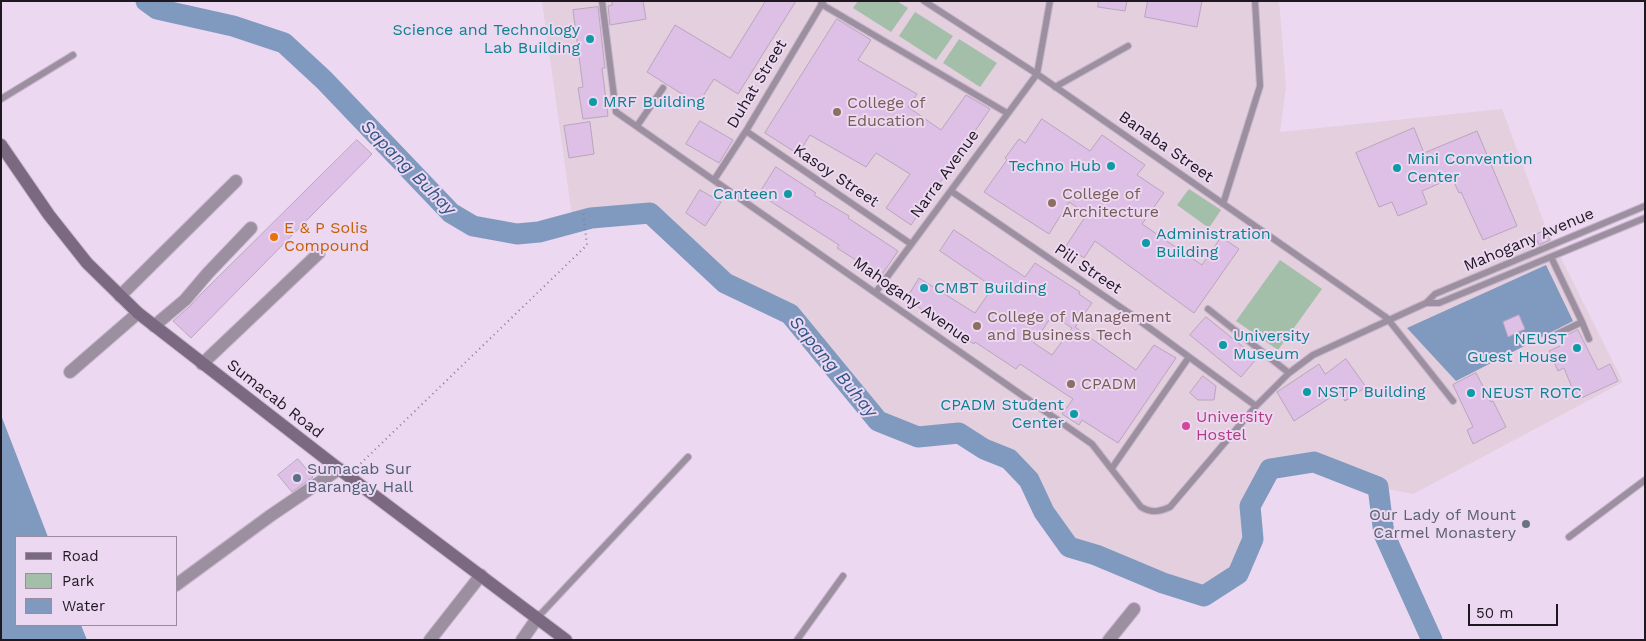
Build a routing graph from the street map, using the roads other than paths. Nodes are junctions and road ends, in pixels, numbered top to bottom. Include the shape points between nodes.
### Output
1 (602, 1) edge
2 (924, 1) edge
3 (1050, 1) edge
4 (1255, 1) edge
5 (822, 3) edge
6 (1128, 46) dead end
7 (73, 55) dead end
8 (1037, 74) junction
9 (1056, 87) junction
10 (663, 88) dead end
11 (1, 99) edge
12 (1007, 113) junction
13 (637, 126) junction
14 (746, 131) junction
15 (1, 145) edge
16 (714, 180) junction
17 (236, 182) dead end
18 (951, 191) junction
19 (1223, 204) junction
20 (1645, 206) edge
21 (1645, 218) edge
22 (251, 228) dead end
23 (1571, 237) junction
24 (911, 244) junction
25 (1575, 247) junction
26 (319, 253) dead end
27 (1551, 257) junction
28 (876, 292) junction
29 (120, 296) junction
30 (1426, 303) junction
31 (1208, 309) dead end
32 (138, 313) junction
33 (1389, 320) junction
34 (1582, 322) junction
35 (154, 326) junction
36 (1557, 334) dead end
37 (1589, 339) dead end
38 (1189, 357) junction
39 (202, 364) junction
40 (70, 372) dead end
41 (1289, 373) junction
42 (1453, 401) dead end
43 (1256, 406) junction
44 (688, 457) dead end
45 (1112, 468) junction
46 (344, 473) junction
47 (1645, 480) edge
48 (1569, 537) dead end
49 (481, 575) junction
50 (843, 576) dead end
51 (178, 584) edge
52 (1134, 609) dead end
53 (538, 617) junction
54 (430, 640) edge
55 (522, 640) edge
56 (566, 640) edge
57 (798, 640) edge
58 (1109, 640) edge

1 - 13 lane, Mahogany Avenue via 616,112
2 - 8 lane, Banaba Street
3 - 8 lane
4 - 19 lane via 1260,86
5 - 12 lane
5 - 14 lane, Duhat Street
6 - 9 lane
7 - 11 lane
8 - 9 lane, Banaba Street
8 - 12 lane, Narra Avenue
9 - 19 lane, Banaba Street
10 - 13 lane
12 - 18 lane, Narra Avenue
13 - 16 lane, Mahogany Avenue
14 - 16 lane, Duhat Street
14 - 24 lane, Kasoy Street
15 - 29 main road, Sumacab Road via 54,222 87,263
16 - 28 lane, Mahogany Avenue
17 - 29 street
18 - 24 lane, Narra Avenue
18 - 38 lane, Pili Street
19 - 33 lane, Banaba Street
20 - 23 lane, Mahogany Avenue
21 - 25 lane, Mahogany Avenue
22 - 35 street via 189,296
23 - 25 lane
23 - 30 lane, Mahogany Avenue via 1435,294
24 - 28 lane, Narra Avenue
25 - 27 lane, Mahogany Avenue
26 - 39 street
27 - 30 lane, Mahogany Avenue via 1438,303
27 - 34 lane
28 - 45 lane, Mahogany Avenue via 1092,444
29 - 32 main road, Sumacab Road
30 - 33 lane, Mahogany Avenue
31 - 41 lane
32 - 35 main road, Sumacab Road
32 - 40 street
33 - 41 lane, Mahogany Avenue via 1313,355
33 - 42 lane, Banaba Street
34 - 36 lane
34 - 37 lane
35 - 39 main road, Sumacab Road
38 - 43 lane, Pili Street
38 - 45 lane
39 - 46 main road, Sumacab Road
41 - 43 lane, Mahogany Avenue
43 - 45 lane, Mahogany Avenue via 1170,507 1149,512
44 - 53 lane
46 - 49 main road, Sumacab Road
46 - 51 street via 270,516
47 - 48 lane
49 - 53 main road, Sumacab Road
49 - 54 street
50 - 57 lane
52 - 58 street
53 - 55 street
53 - 56 main road, Sumacab Road

